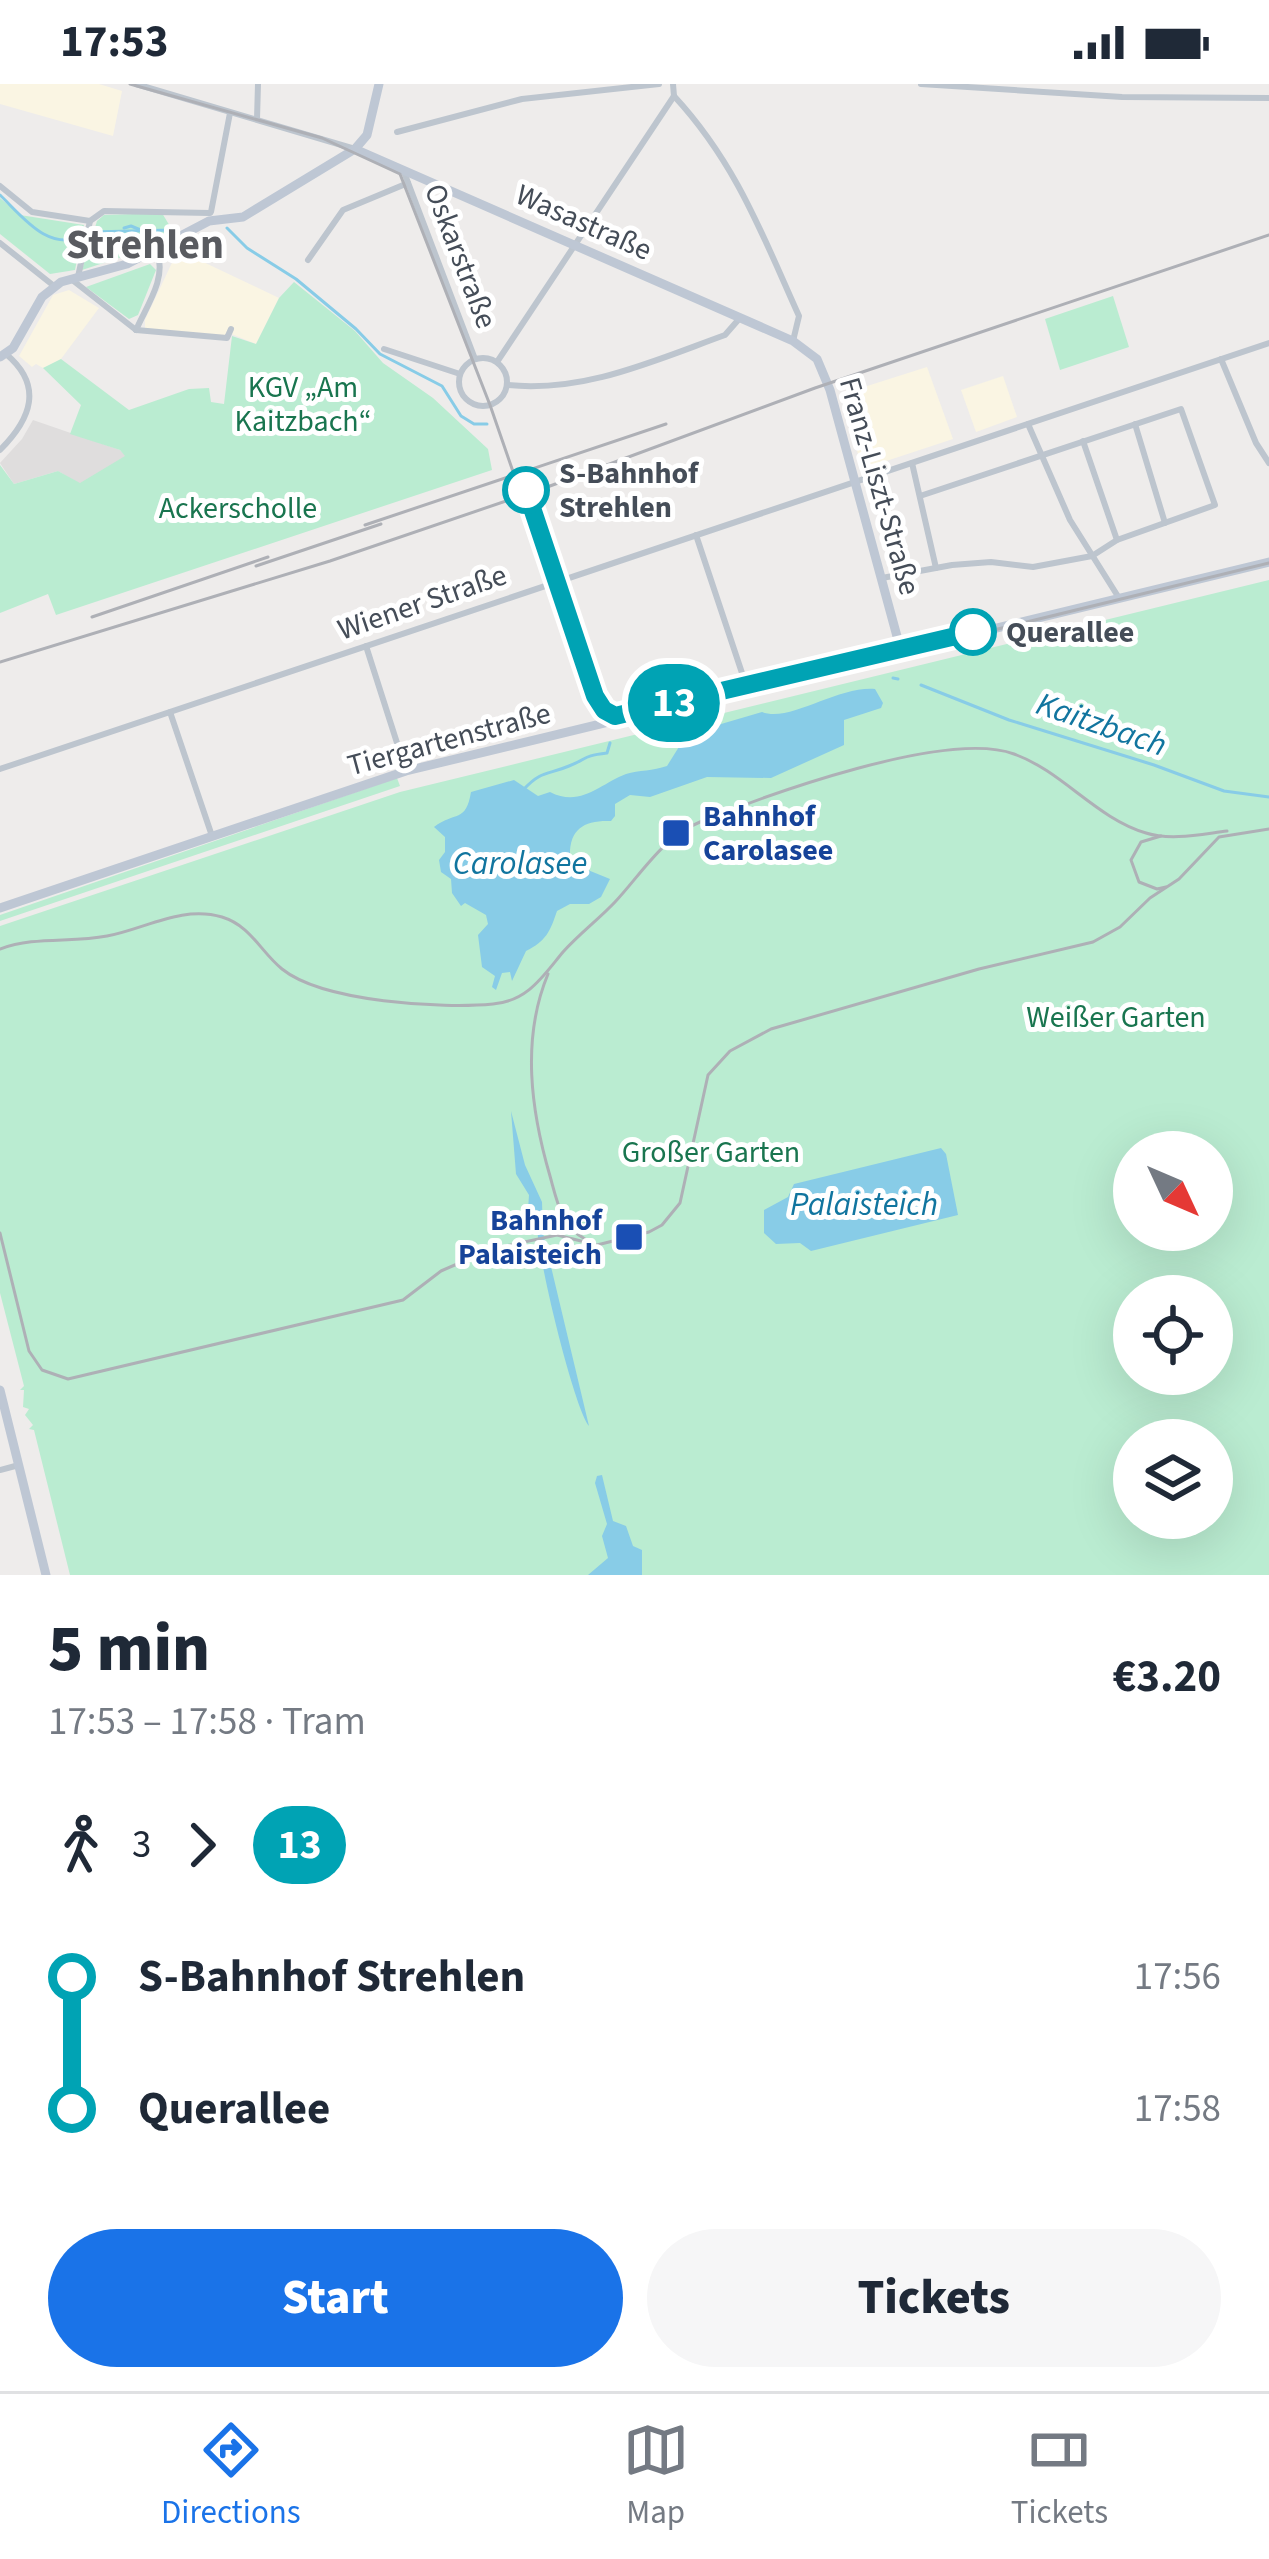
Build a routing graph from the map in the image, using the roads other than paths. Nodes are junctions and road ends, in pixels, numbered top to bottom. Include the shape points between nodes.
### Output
1 (136, 84) edge
2 (258, 84) edge
3 (379, 84) edge
4 (659, 84) edge
5 (673, 84) edge
6 (922, 84) edge
7 (674, 96) junction
8 (1269, 98) edge
9 (230, 112) junction
10 (257, 119) junction
11 (398, 132) dead end
12 (355, 149) junction
13 (403, 169) junction
14 (408, 183) junction
15 (0, 186) edge
16 (210, 217) junction
17 (89, 230) junction
18 (0, 243) edge
19 (574, 244) junction
20 (157, 252) junction
21 (308, 260) dead end
22 (75, 278) junction
23 (54, 286) junction
24 (740, 318) junction
25 (231, 329) dead end
26 (136, 330) junction
27 (793, 341) junction
28 (1269, 343) edge
29 (384, 349) dead end
30 (3, 355) edge
31 (475, 359) junction
32 (1221, 359) junction
33 (497, 362) junction
34 (460, 374) junction
35 (507, 386) junction
36 (1028, 424) junction
37 (1136, 424) junction
38 (1083, 440) junction
39 (0, 450) edge
40 (1039, 454) junction
41 (912, 463) junction
42 (1269, 463) edge
43 (856, 482) junction
44 (920, 496) junction
45 (1166, 523) junction
46 (696, 536) junction
47 (1117, 540) junction
48 (1093, 556) junction
49 (1269, 562) edge
50 (936, 568) junction
51 (882, 578) junction
52 (556, 583) junction
53 (1119, 598) junction
54 (366, 646) junction
55 (902, 651) junction
56 (747, 688) junction
57 (170, 712) junction
58 (601, 723) junction
59 (0, 769) edge
60 (406, 771) junction
61 (212, 836) junction
62 (0, 908) edge
63 (0, 1390) edge
64 (2, 1404) edge
65 (4, 1423) edge
66 (19, 1466) junction
67 (0, 1470) edge
68 (46, 1575) edge

1 - 9 street
2 - 10 street
3 - 12 main road
4 - 11 street via 522,99
5 - 7 street
6 - 8 street
7 - 19 street
7 - 27 street, Franz-Liszt-Straße via 734,172 799,316
9 - 10 street
9 - 16 street
10 - 12 street
12 - 13 main road, Wasastraße
12 - 16 main road via 243,217
13 - 14 street, Oskarstraße
13 - 19 main road, Wasastraße
14 - 21 street via 348,207
14 - 31 street, Oskarstraße
15 - 17 street via 32,212
16 - 17 street via 112,209
16 - 20 main road
17 - 22 street
18 - 23 street
19 - 24 main road, Wasastraße
19 - 33 street
20 - 22 main road
20 - 26 street via 162,265
22 - 23 main road
22 - 26 street
23 - 30 main road
24 - 27 main road, Wasastraße
24 - 35 street via 725,335 580,385
25 - 26 street via 227,338
27 - 43 main road, Franz-Liszt-Straße via 821,366
28 - 32 street, Wiener Straße
29 - 34 street
30 - 39 street via 21,366 29,400
31 - 33 street
31 - 34 street
32 - 36 street, Wiener Straße
32 - 42 street
33 - 35 street
34 - 35 street via 460,389 476,405 494,403
36 - 40 street
36 - 41 street, Wiener Straße
37 - 38 street
37 - 45 street
37 - 45 street via 1181,409 1215,505
38 - 40 street
38 - 47 street
40 - 44 street
40 - 48 street
41 - 43 street, Wiener Straße
41 - 44 street
43 - 46 street, Wiener Straße
43 - 51 main road, Franz-Liszt-Straße
44 - 50 street
45 - 47 street
46 - 52 street, Wiener Straße
46 - 56 street
47 - 48 street
48 - 50 street via 1033,567
48 - 53 street
49 - 53 main road, Tiergartenstraße
50 - 51 street
51 - 55 main road, Franz-Liszt-Straße
52 - 54 street, Wiener Straße
52 - 58 street
53 - 55 main road, Tiergartenstraße
54 - 57 street, Wiener Straße
54 - 60 street
55 - 56 main road, Tiergartenstraße
56 - 58 main road, Tiergartenstraße
57 - 59 street, Wiener Straße
57 - 61 street
58 - 60 main road, Tiergartenstraße
60 - 61 main road, Tiergartenstraße
61 - 62 main road, Tiergartenstraße
63 - 64 main road
64 - 65 main road
65 - 66 main road
66 - 67 street
66 - 68 main road

